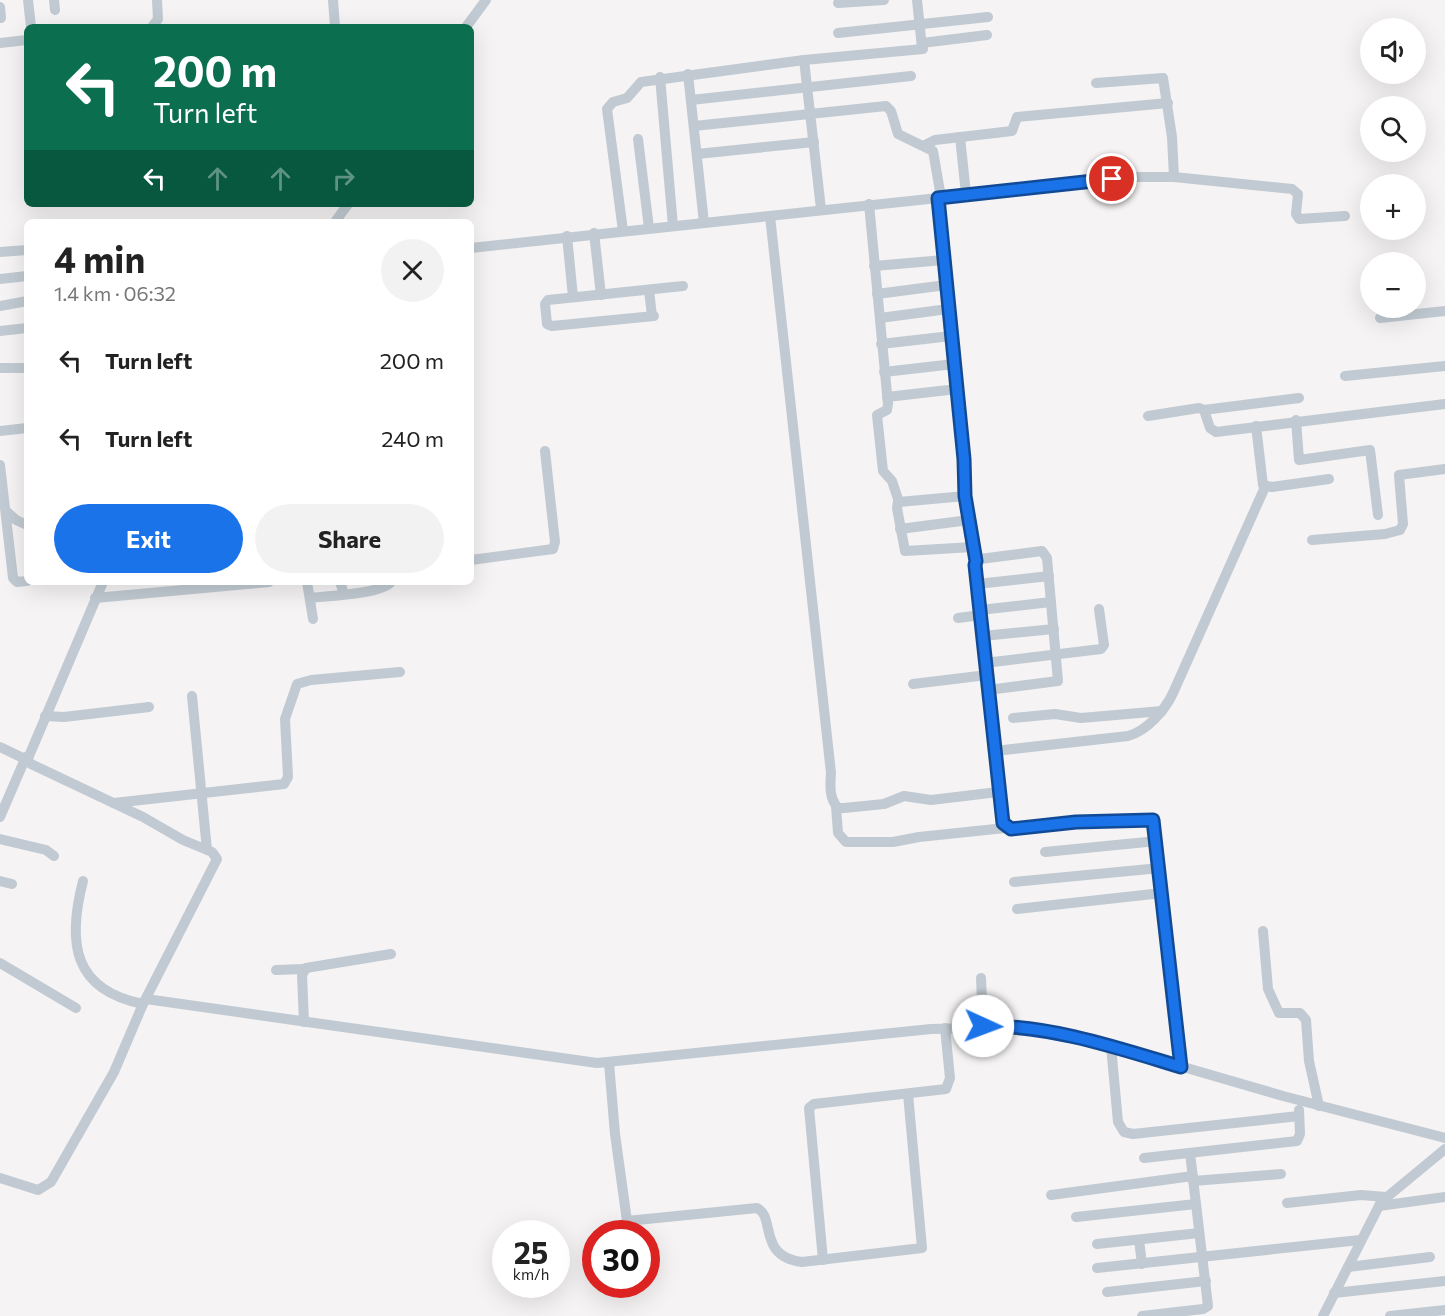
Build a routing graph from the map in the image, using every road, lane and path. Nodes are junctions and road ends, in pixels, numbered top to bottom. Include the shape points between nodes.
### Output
1 (28, 0) edge
2 (157, 0) edge
3 (333, 0) edge
4 (486, 0) edge
5 (884, 0) edge
6 (917, 0) edge
7 (838, 3) dead end
8 (988, 17) dead end
9 (31, 24) edge
10 (155, 24) edge
11 (335, 24) edge
12 (468, 24) edge
13 (920, 24) junction
14 (838, 33) dead end
15 (987, 35) dead end
16 (24, 40) edge
17 (0, 43) edge
18 (922, 49) junction
19 (804, 60) junction
20 (688, 74) junction
21 (912, 76) dead end
22 (660, 77) junction
23 (1095, 83) dead end
24 (807, 85) junction
25 (691, 100) junction
26 (1168, 103) junction
27 (811, 113) junction
28 (694, 126) junction
29 (960, 137) junction
30 (638, 139) dead end
31 (814, 142) junction
32 (925, 146) junction
33 (697, 154) junction
34 (1174, 177) junction
35 (966, 194) junction
36 (939, 197) junction
37 (869, 204) junction
38 (821, 209) junction
39 (770, 216) junction
40 (1345, 216) dead end
41 (704, 223) junction
42 (674, 226) junction
43 (649, 228) junction
44 (623, 231) junction
45 (594, 233) junction
46 (567, 236) junction
47 (474, 248) edge
48 (24, 250) edge
49 (0, 252) edge
50 (944, 260) junction
51 (874, 267) junction
52 (24, 276) edge
53 (0, 279) edge
54 (946, 285) junction
55 (683, 286) dead end
56 (649, 290) junction
57 (877, 294) junction
58 (601, 295) junction
59 (573, 297) junction
60 (24, 302) edge
61 (0, 306) edge
62 (948, 309) junction
63 (1445, 311) edge
64 (1426, 313) edge
65 (880, 318) junction
66 (24, 328) edge
67 (0, 331) edge
68 (951, 336) junction
69 (881, 344) junction
70 (954, 364) junction
71 (1445, 366) edge
72 (0, 368) edge
73 (24, 368) edge
74 (884, 372) junction
75 (1345, 376) dead end
76 (957, 389) junction
77 (887, 397) junction
78 (1299, 398) dead end
79 (1445, 404) edge
80 (1204, 410) junction
81 (1148, 416) dead end
82 (1296, 420) junction
83 (1256, 426) junction
84 (24, 428) edge
85 (0, 431) edge
86 (545, 451) dead end
87 (0, 465) edge
88 (1445, 469) edge
89 (1, 477) edge
90 (1329, 479) dead end
91 (1265, 487) junction
92 (965, 496) junction
93 (898, 501) junction
94 (6, 511) junction
95 (1378, 515) dead end
96 (969, 520) junction
97 (24, 524) edge
98 (900, 529) junction
99 (1312, 540) dead end
100 (973, 547) junction
101 (5, 556) edge
102 (474, 560) edge
103 (976, 561) junction
104 (1049, 576) junction
105 (24, 581) edge
106 (977, 584) junction
107 (102, 585) edge
108 (194, 585) edge
109 (308, 585) edge
110 (341, 585) edge
111 (388, 585) edge
112 (372, 586) edge
113 (148, 587) edge
114 (344, 594) junction
115 (95, 598) junction
116 (310, 598) junction
117 (1051, 602) junction
118 (1099, 609) dead end
119 (980, 612) junction
120 (958, 618) dead end
121 (313, 620) dead end
122 (1054, 629) junction
123 (983, 636) junction
124 (1057, 655) junction
125 (985, 663) junction
126 (400, 672) dead end
127 (987, 675) junction
128 (913, 684) dead end
129 (988, 690) junction
130 (192, 696) dead end
131 (149, 707) dead end
132 (1162, 711) junction
133 (45, 716) junction
134 (1014, 718) dead end
135 (0, 747) edge
136 (994, 751) junction
137 (26, 758) junction
138 (999, 792) junction
139 (202, 794) junction
140 (114, 803) junction
141 (836, 806) junction
142 (0, 817) edge
143 (1005, 828) junction
144 (0, 839) edge
145 (1157, 841) junction
146 (207, 850) junction
147 (1045, 852) dead end
148 (54, 856) dead end
149 (1160, 868) junction
150 (0, 881) edge
151 (83, 881) dead end
152 (1014, 882) dead end
153 (12, 884) dead end
154 (1162, 892) junction
155 (1017, 909) dead end
156 (1263, 931) dead end
157 (391, 954) dead end
158 (0, 963) edge
159 (304, 969) junction
160 (276, 970) dead end
161 (981, 978) dead end
162 (145, 1001) junction
163 (76, 1008) dead end
164 (304, 1022) junction
165 (983, 1026) junction
166 (945, 1028) junction
167 (1111, 1046) junction
168 (609, 1063) junction
169 (1181, 1067) junction
170 (908, 1094) junction
171 (1301, 1101) junction
172 (1319, 1106) junction
173 (1299, 1116) junction
174 (1445, 1138) edge
175 (1445, 1149) edge
176 (1190, 1153) junction
177 (1144, 1158) dead end
178 (1281, 1174) dead end
179 (0, 1178) edge
180 (1193, 1179) junction
181 (1051, 1195) dead end
182 (1445, 1197) edge
183 (1382, 1201) junction
184 (1287, 1203) dead end
185 (1196, 1204) junction
186 (1076, 1217) dead end
187 (1199, 1233) junction
188 (1139, 1240) junction
189 (1360, 1240) junction
190 (1097, 1244) dead end
191 (1204, 1257) junction
192 (1430, 1257) dead end
193 (823, 1260) junction
194 (1142, 1264) junction
195 (1348, 1267) junction
196 (1097, 1268) dead end
197 (1206, 1281) junction
198 (1445, 1281) edge
199 (1107, 1292) dead end
200 (1334, 1293) junction
201 (1445, 1310) edge
202 (1142, 1316) edge
203 (1323, 1316) edge
204 (1390, 1316) edge

1 - 9 street
2 - 10 street
3 - 11 street
4 - 12 street
5 - 7 street
6 - 13 street
8 - 13 street
13 - 14 street
13 - 18 street
15 - 18 street
16 - 17 street
18 - 19 street
19 - 20 street
19 - 24 street
20 - 22 street
20 - 25 street
21 - 24 street
22 - 42 street
22 - 44 street via 641,82 627,98 613,102 607,109
23 - 26 street via 1161,77
24 - 25 street
24 - 27 street
25 - 28 street
26 - 29 street via 1017,117 1012,131
26 - 34 street
27 - 28 street
27 - 31 street
27 - 32 street via 886,106 898,135
28 - 33 street
29 - 32 street via 935,140
29 - 35 street
30 - 43 street
31 - 33 street
31 - 38 street
32 - 36 street via 935,155
33 - 41 street
34 - 35 street via 1134,177
34 - 40 street via 1292,189 1298,194 1299,219
35 - 36 street
36 - 37 street
36 - 50 street
37 - 38 street
37 - 51 street
38 - 39 street
39 - 41 street
39 - 141 street via 815,616 830,788
41 - 42 street
42 - 43 street
43 - 44 street
44 - 45 street
45 - 46 street
45 - 58 street
46 - 47 street
46 - 59 street
48 - 49 street
50 - 51 street
50 - 54 street
51 - 57 street
52 - 53 street
54 - 57 street
54 - 62 street
55 - 56 street
56 - 58 street
56 - 59 street via 653,316 549,326 546,301
57 - 65 street
58 - 59 street
60 - 61 street
62 - 65 street
62 - 68 street
63 - 64 street
65 - 69 street
66 - 67 street
68 - 69 street
68 - 70 street
69 - 74 street
70 - 74 street
70 - 76 street
71 - 75 street
72 - 73 street
74 - 77 street
76 - 77 street
76 - 92 street
77 - 93 street via 887,410 877,417 884,471 892,481
78 - 80 street
79 - 82 street
80 - 81 street
80 - 83 street via 1210,428 1216,432
82 - 83 street
82 - 95 street via 1299,460 1370,450
83 - 91 street
84 - 85 street
86 - 102 street via 553,549
87 - 89 street
88 - 99 street via 1399,475 1403,524 1400,530
89 - 94 street
90 - 91 street
91 - 132 street
92 - 93 street
92 - 96 street
93 - 98 street
94 - 97 street
94 - 101 street
96 - 98 street
96 - 100 street
98 - 100 street via 906,552
100 - 103 street
101 - 105 street via 15,581
103 - 104 street via 1042,551
103 - 106 street
104 - 106 street
104 - 117 street
106 - 119 street
107 - 115 street
108 - 113 street
109 - 116 street
110 - 114 street
111 - 112 street
112 - 114 street
113 - 115 street
114 - 116 street
115 - 133 street
116 - 121 street
117 - 119 street
117 - 122 street
118 - 124 street via 1104,646
119 - 120 street
119 - 123 street
122 - 123 street
122 - 124 street
123 - 125 street
124 - 125 street
124 - 129 street via 1056,682
125 - 127 street
126 - 139 street via 297,684 285,719 286,783
127 - 128 street
127 - 129 street
129 - 136 street
130 - 139 street
131 - 133 street
132 - 134 street
132 - 136 street via 1140,731 1128,736
133 - 137 street
135 - 137 street
136 - 138 street
137 - 140 street via 31,764
137 - 142 street
138 - 141 street via 931,800 904,796 879,805
138 - 143 street
139 - 140 street
139 - 146 street
140 - 146 street
141 - 143 street via 838,833 846,842 888,843
143 - 145 street via 1148,819 1155,822
144 - 148 street via 46,850
145 - 147 street
145 - 149 street
146 - 162 street via 217,859 212,872
149 - 152 street
149 - 154 street
150 - 153 street
151 - 162 street via 77,930 85,972 103,991
154 - 155 street
154 - 169 street
156 - 172 street via 1271,1000 1279,1013 1300,1013 1306,1020 1310,1069
157 - 159 street
158 - 163 street
159 - 160 street
159 - 164 street
161 - 165 street
162 - 164 street via 207,1006
162 - 179 street via 114,1072 51,1182 38,1190
164 - 168 street
165 - 166 street
165 - 167 street via 1012,1027
166 - 168 street
166 - 170 street via 949,1086
167 - 169 street
167 - 173 street via 1118,1122 1128,1133
168 - 193 street via 627,1221 758,1208 764,1214 770,1242 780,1253 797,1261
169 - 171 street
170 - 193 street via 814,1104 809,1108
170 - 193 street via 922,1248
171 - 172 street
171 - 173 street
172 - 174 street
173 - 176 street via 1297,1141
175 - 183 street
176 - 177 street
176 - 180 street
178 - 180 street
180 - 181 street
180 - 185 street
182 - 183 street
183 - 184 street via 1361,1195
183 - 189 street
185 - 186 street
185 - 187 street
187 - 188 street
187 - 191 street
188 - 190 street
188 - 194 street
189 - 191 street
189 - 195 street
191 - 194 street
191 - 197 street
192 - 195 street
194 - 196 street
195 - 200 street
197 - 199 street
197 - 202 street via 1206,1308
198 - 200 street
200 - 203 street
201 - 204 street

